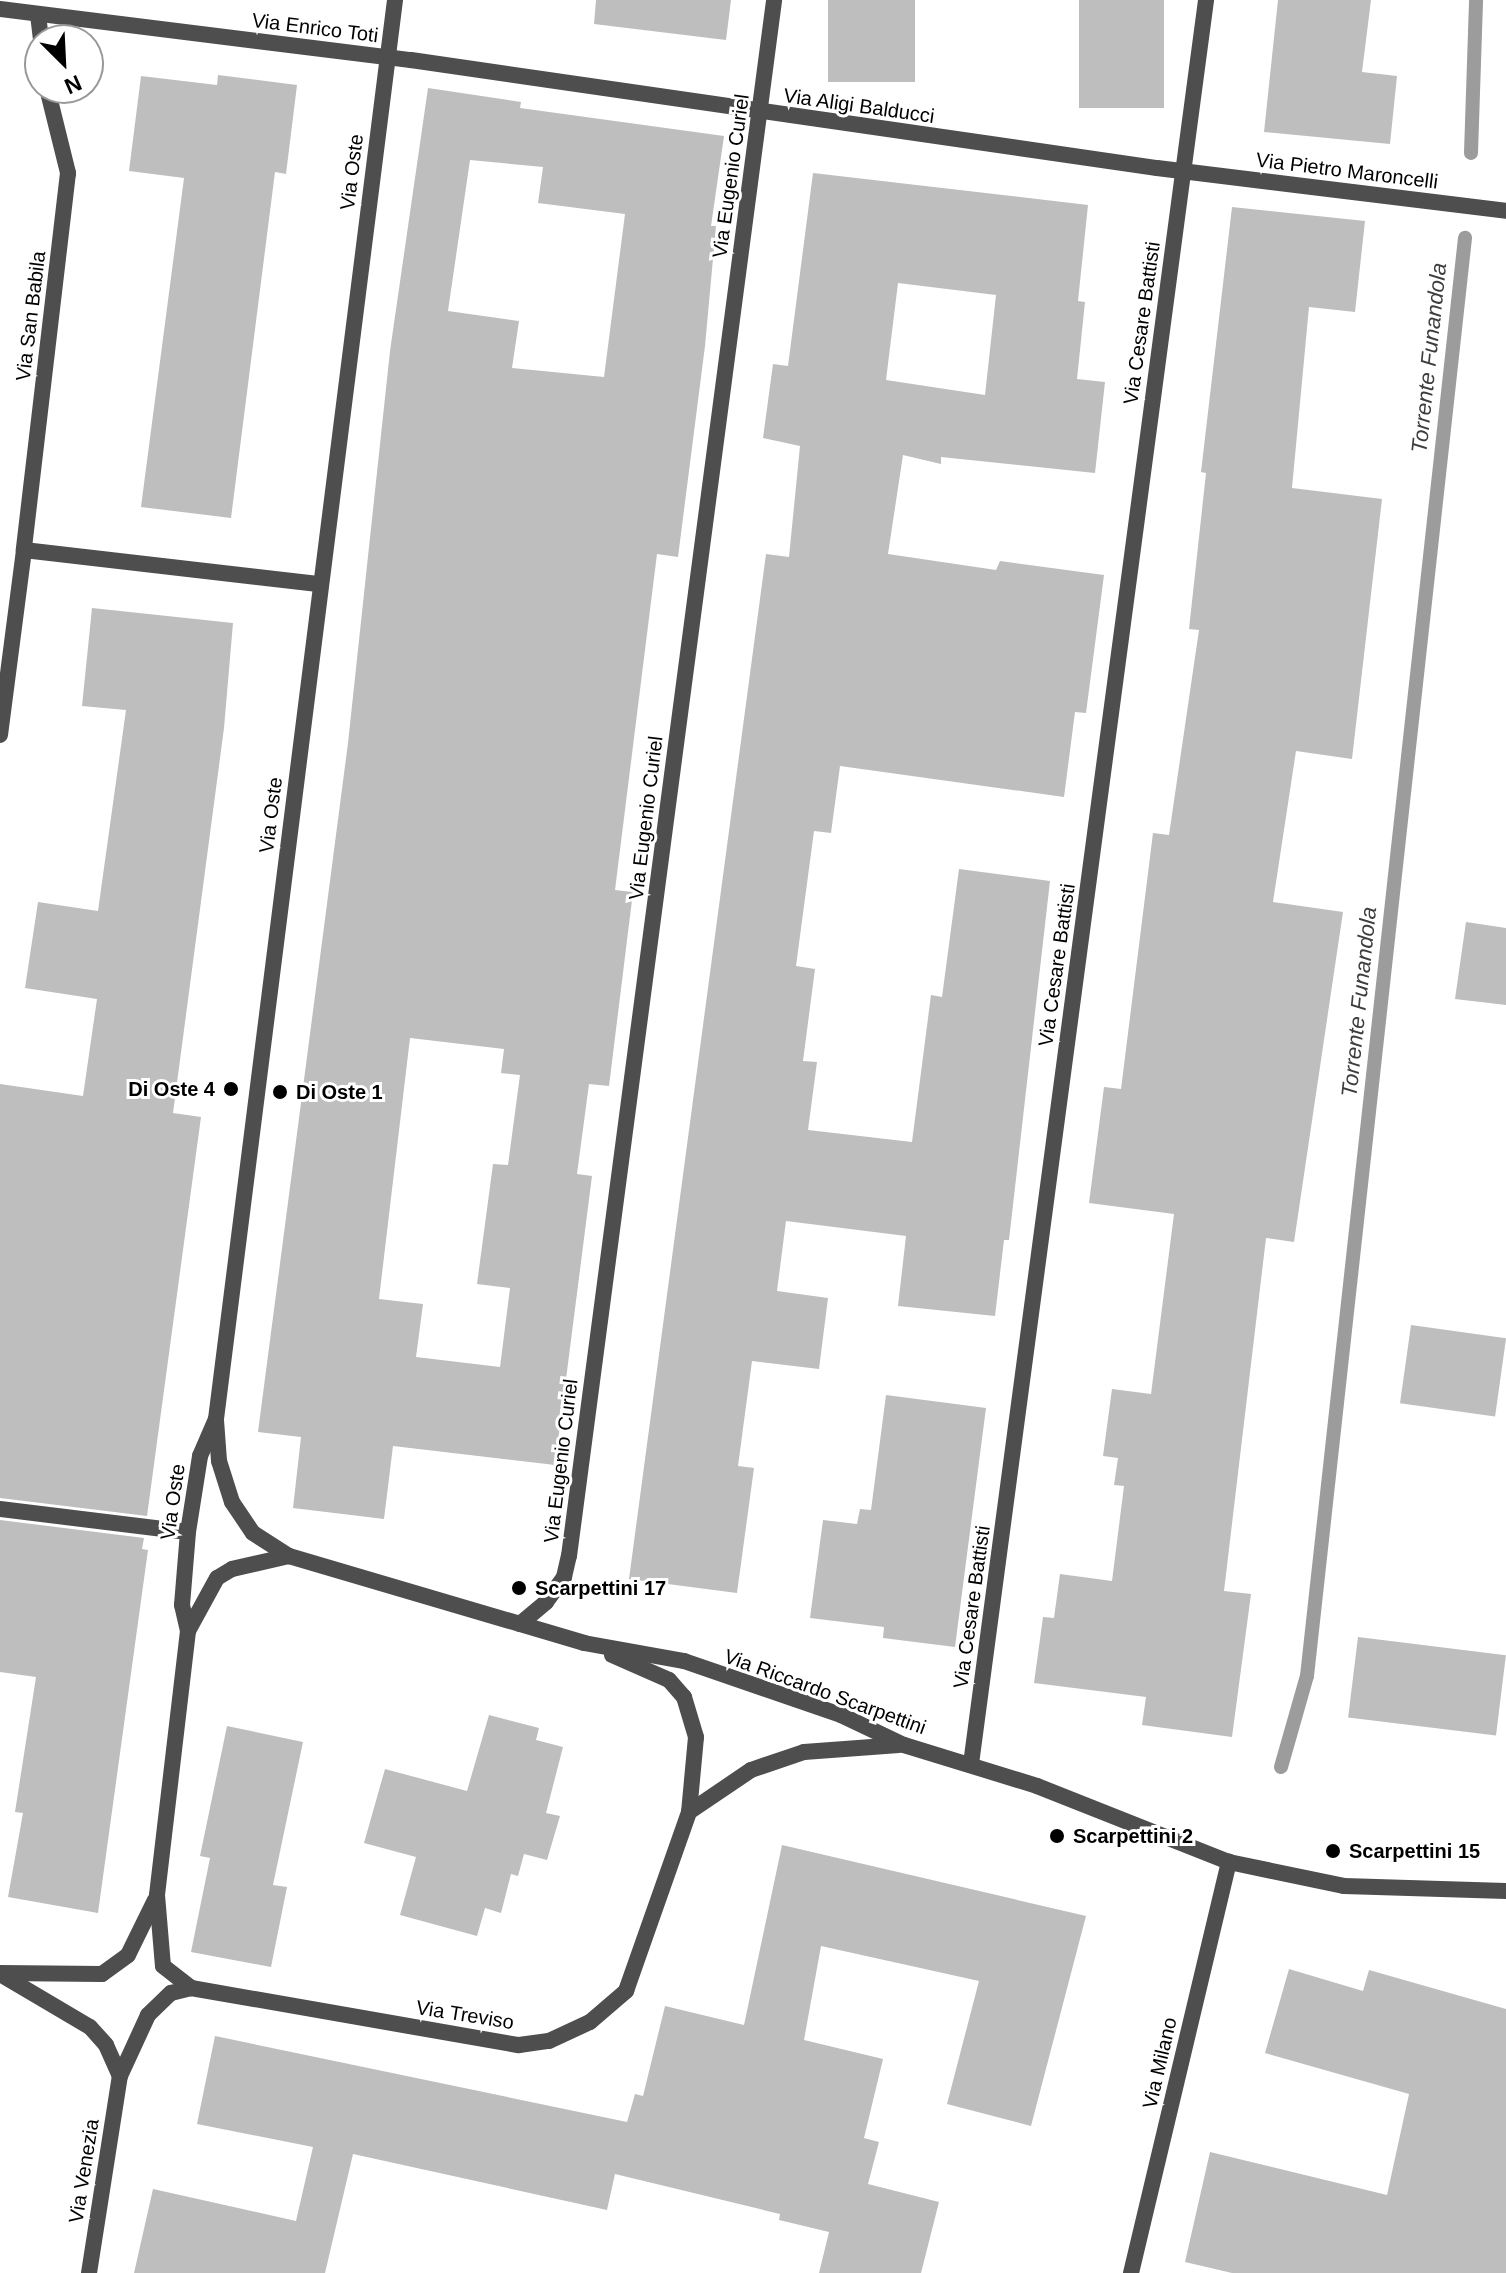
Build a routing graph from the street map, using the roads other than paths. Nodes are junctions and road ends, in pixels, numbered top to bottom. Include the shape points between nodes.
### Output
1 (395, 0) edge
2 (774, 0) edge
3 (1206, 0) edge
4 (0, 9) edge
5 (38, 15) junction
6 (39, 24) edge
7 (387, 57) junction
8 (51, 104) edge
9 (759, 112) junction
10 (1183, 171) junction
11 (1506, 211) edge
12 (24, 550) junction
13 (318, 584) junction
14 (0, 735) edge
15 (216, 1419) junction
16 (0, 1509) edge
17 (188, 1532) junction
18 (289, 1556) junction
19 (520, 1624) junction
20 (188, 1631) junction
21 (584, 1643) junction
22 (904, 1745) junction
23 (971, 1764) junction
24 (689, 1812) junction
25 (1229, 1862) junction
26 (1506, 1891) edge
27 (157, 1895) junction
28 (0, 1974) edge
29 (191, 1988) junction
30 (120, 2076) junction
31 (89, 2273) edge
32 (1131, 2273) edge

1 - 7 street, Via Oste
2 - 9 street, Via Eugenio Curiel
3 - 10 street, Via Cesare Battisti
4 - 5 street, Via Enrico Toti
5 - 6 street
5 - 7 street, Via Enrico Toti
7 - 9 street, Via Aligi Balducci
7 - 13 street, Via Oste
8 - 12 street, Via San Babila via 68,173
9 - 10 street, Via Aligi Balducci
9 - 19 street, Via Eugenio Curiel via 569,1556 564,1577 546,1602
10 - 11 street, Via Pietro Maroncelli
10 - 23 street, Via Cesare Battisti
12 - 13 street
12 - 14 street, Via San Babila
13 - 15 street, Via Oste
15 - 17 street, Via Oste via 200,1456
15 - 18 street, Via Riccardo Scarpettini via 219,1461 232,1502 253,1533
16 - 17 street
17 - 20 street, Via Oste via 182,1605
18 - 19 street, Via Riccardo Scarpettini
18 - 20 street, Via Oste via 232,1569 217,1578
19 - 21 street, Via Riccardo Scarpettini
20 - 27 street, Via Oste
21 - 22 street, Via Riccardo Scarpettini via 684,1661 841,1715
21 - 24 street, Via Treviso via 669,1680 684,1697 696,1737
22 - 23 street, Via Riccardo Scarpettini
22 - 24 street via 804,1752 751,1770
23 - 25 street, Via Riccardo Scarpettini
24 - 29 street, Via Treviso via 626,1991 590,2022 549,2041 519,2045
25 - 26 street, Via Riccardo Scarpettini via 1344,1886
25 - 32 street, Via Milano
27 - 28 street, Via Oste via 128,1955 102,1974
27 - 29 street, Via Oste via 163,1966
28 - 30 street via 90,2027 106,2045
29 - 30 street, Via Venezia via 171,1993 148,2015
30 - 31 street, Via Venezia

